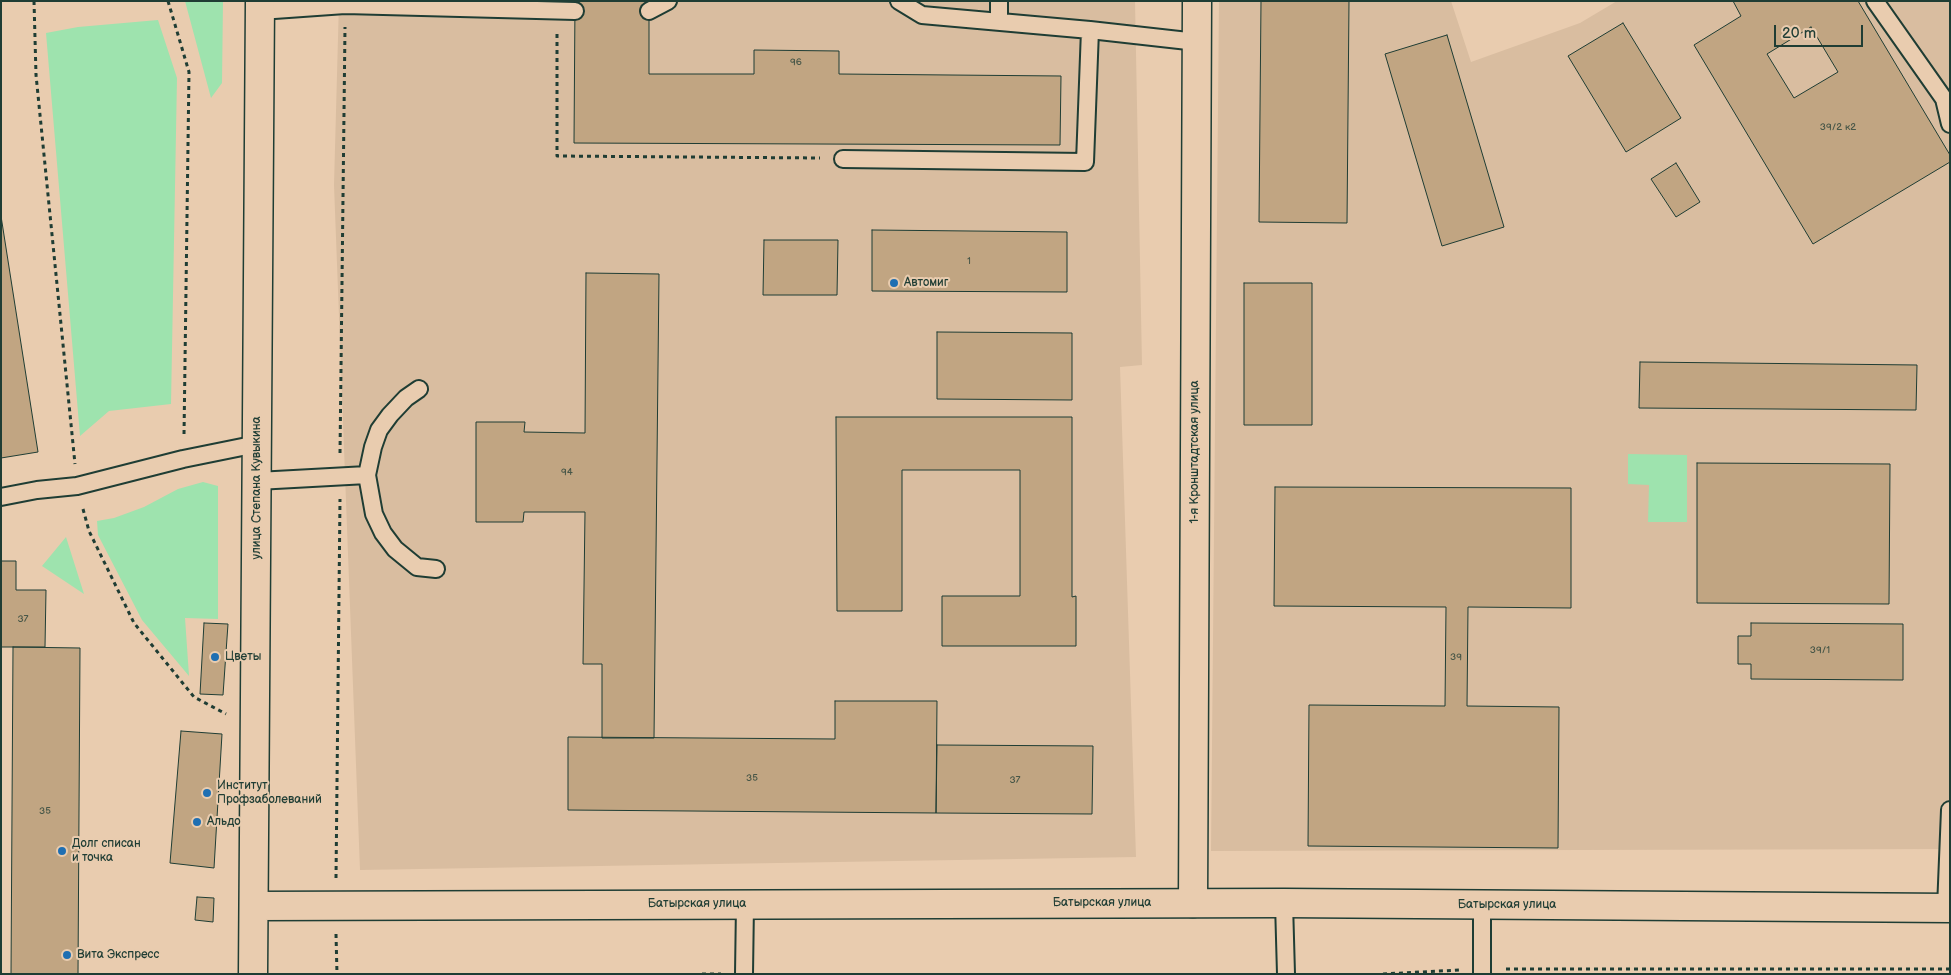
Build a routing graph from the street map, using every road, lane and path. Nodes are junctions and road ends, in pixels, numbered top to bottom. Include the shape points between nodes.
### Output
1 (34, 1) edge
2 (168, 1) edge
3 (668, 1) edge
4 (899, 1) edge
5 (999, 1) edge
6 (1197, 1) edge
7 (1875, 1) edge
8 (260, 6) edge
9 (558, 10) junction
10 (575, 11) dead end
11 (649, 11) dead end
12 (999, 22) junction
13 (1090, 30) junction
14 (1197, 42) junction
15 (1950, 124) edge
16 (843, 159) joint
17 (419, 389) dead end
18 (257, 444) junction
19 (183, 459) junction
20 (368, 475) junction
21 (257, 481) junction
22 (77, 486) junction
23 (1, 497) edge
24 (436, 569) dead end
25 (226, 714) dead end
26 (1950, 810) edge
27 (1193, 903) junction
28 (1284, 903) junction
29 (746, 904) junction
30 (1482, 905) junction
31 (254, 906) junction
32 (335, 906) junction
33 (1948, 908) edge
34 (1950, 969) edge
35 (1482, 971) edge
36 (1435, 972) edge
37 (253, 974) edge
38 (337, 974) edge
39 (744, 974) edge
40 (1286, 974) edge
41 (1382, 974) edge

1 - 22 path via 36,75
2 - 19 path via 189,72
3 - 11 lane
4 - 12 lane via 922,15
5 - 12 lane
6 - 14 street, 1-я Кронштадтская улица
7 - 15 lane via 1944,99
8 - 9 lane
8 - 18 street, улица Степана Кувыкина
9 - 10 lane
9 - 16 path via 557,156
12 - 13 lane
13 - 14 lane
13 - 16 lane via 1085,162
14 - 27 street, 1-я Кронштадтская улица
17 - 20 lane via 379,430
18 - 19 lane
18 - 21 street, улица Степана Кувыкина
19 - 22 lane
20 - 21 lane
20 - 24 lane via 374,514 383,533 417,567
21 - 31 street, улица Степана Кувыкина
22 - 23 lane
22 - 25 path via 89,532 134,623 194,697
26 - 33 lane
27 - 28 street, Батырская улица
27 - 29 street, Батырская улица
28 - 30 street, Батырская улица
28 - 40 lane
29 - 32 street, Батырская улица
29 - 39 lane
30 - 33 street, Батырская улица
30 - 35 lane
31 - 32 street, Батырская улица
31 - 37 street, улица Степана Кувыкина
32 - 38 path
34 - 35 path
35 - 36 path
36 - 41 path

